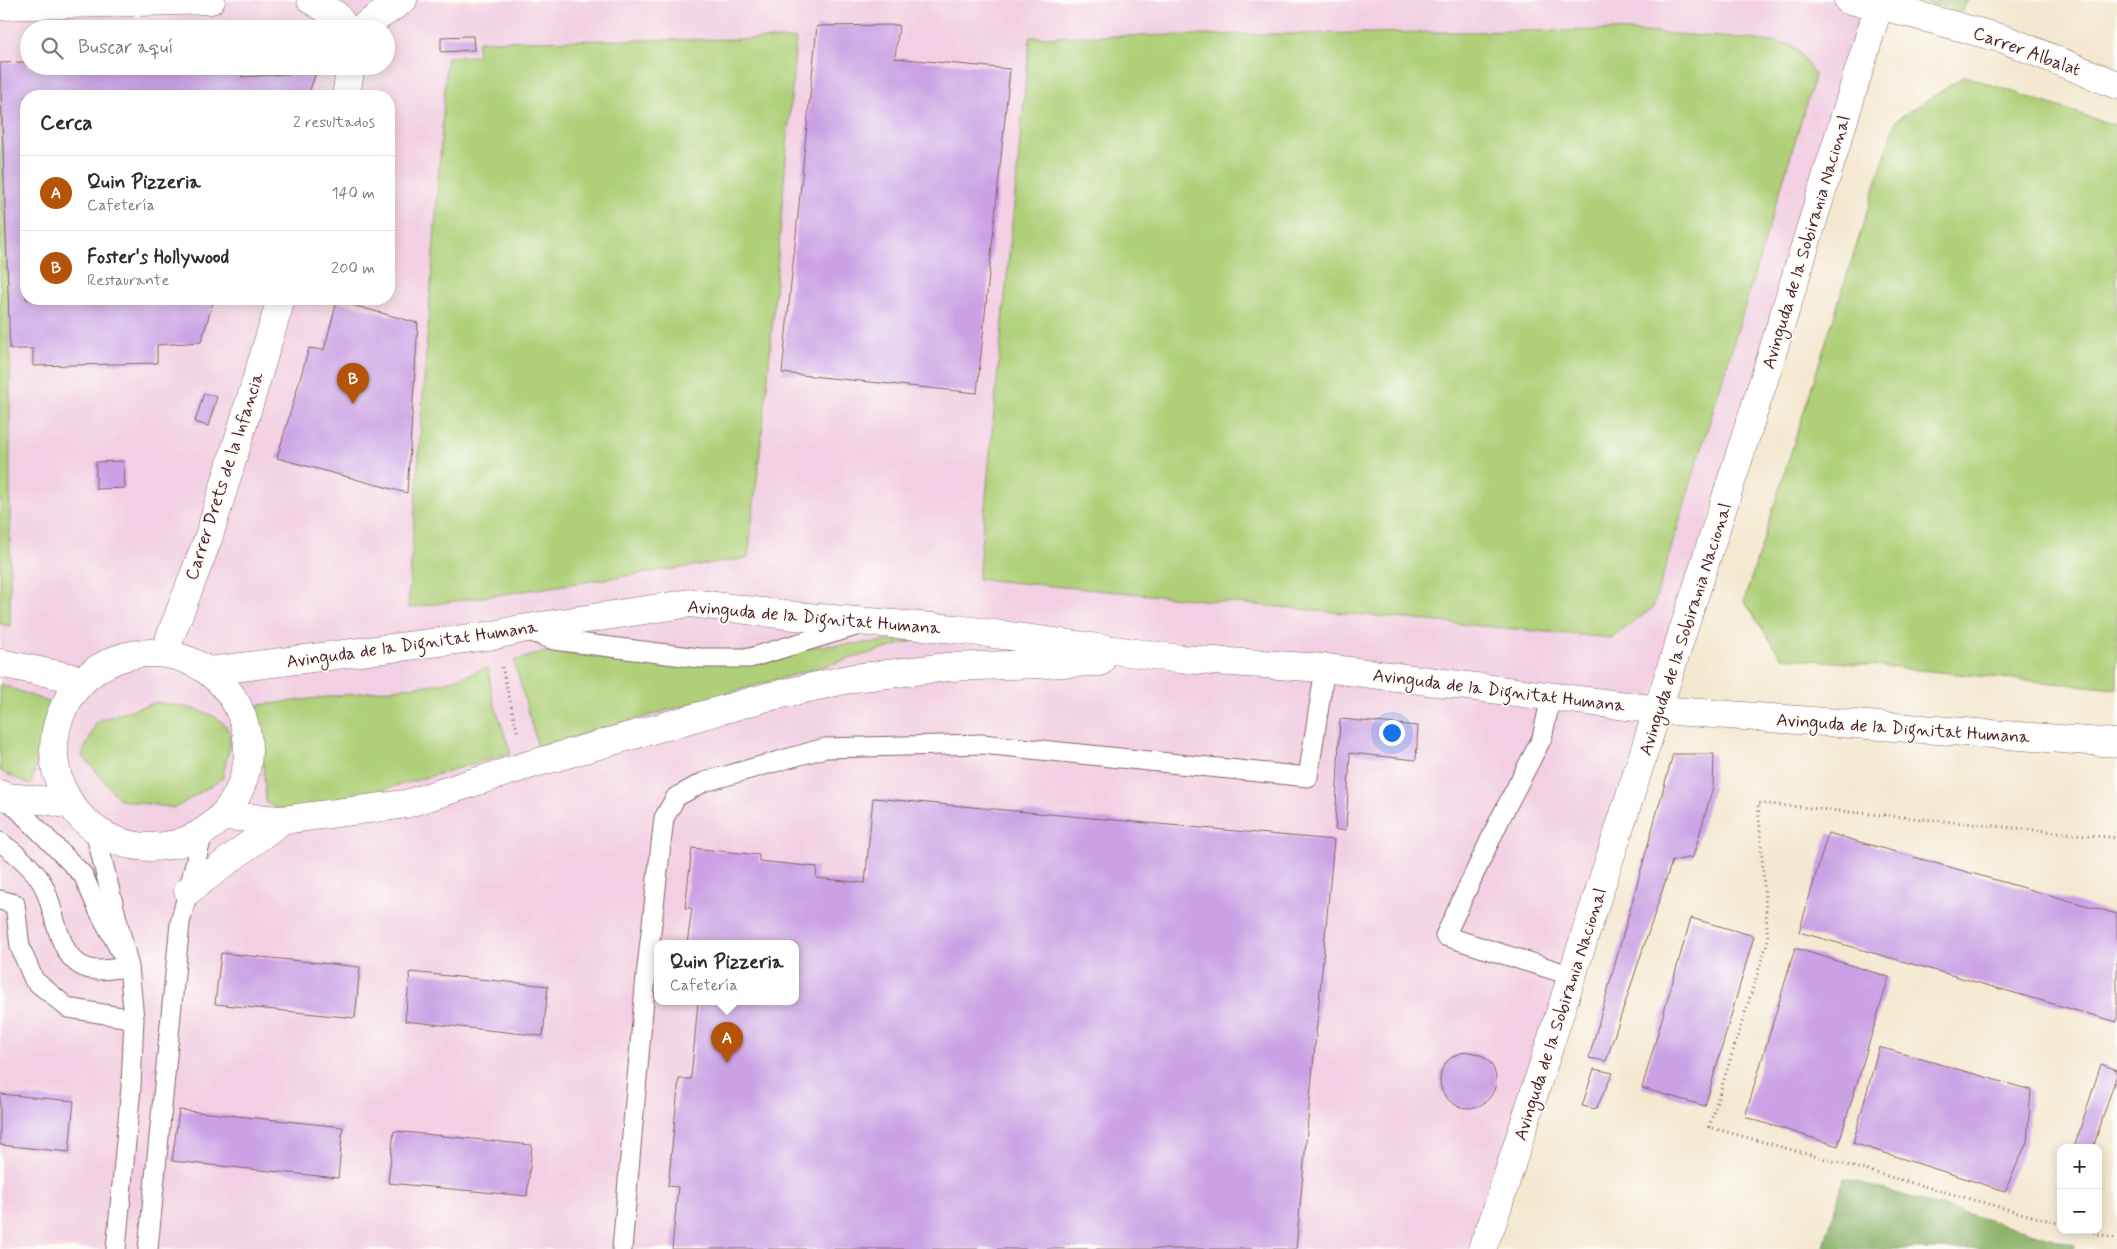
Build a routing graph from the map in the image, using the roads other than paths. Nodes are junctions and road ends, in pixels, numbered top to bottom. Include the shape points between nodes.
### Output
1 (211, 0) edge
2 (311, 0) edge
3 (403, 0) edge
4 (1848, 0) edge
5 (1879, 5) junction
6 (0, 6) edge
7 (340, 20) edge
8 (373, 20) edge
9 (350, 75) edge
10 (2117, 85) edge
11 (347, 90) edge
12 (279, 305) edge
13 (869, 622) junction
14 (522, 629) junction
15 (168, 653) junction
16 (1181, 659) junction
17 (0, 663) edge
18 (1324, 668) junction
19 (209, 671) junction
20 (83, 680) junction
21 (1551, 697) junction
22 (1659, 710) junction
23 (2117, 743) edge
24 (3, 795) edge
25 (71, 806) junction
26 (282, 820) junction
27 (213, 825) junction
28 (95, 831) junction
29 (0, 842) edge
30 (188, 891) junction
31 (0, 900) edge
32 (129, 967) junction
33 (1573, 976) junction
34 (134, 1019) junction
35 (116, 1249) edge
36 (148, 1249) edge
37 (622, 1249) edge
38 (1482, 1249) edge

1 - 6 street
2 - 7 street
3 - 8 street
4 - 5 street, Carrer Albalat
5 - 10 street, Carrer Albalat via 2007,40
5 - 22 street, Avinguda de la Sobirania Nacional
9 - 11 street
12 - 15 street, Carrer Drets de la Infancia via 209,536 169,640
13 - 14 street, Avinguda de la Dignitat Humana via 692,603
13 - 14 lane via 750,658 699,658 554,640
13 - 16 street, Avinguda de la Dignitat Humana via 957,629
14 - 19 street, Avinguda de la Dignitat Humana
15 - 19 street
15 - 20 street via 130,655 108,662
16 - 18 street, Avinguda de la Dignitat Humana
16 - 26 street, Avinguda de la Dignitat Humana via 947,667 854,678 767,697 525,766 406,804
17 - 20 street
18 - 21 street, Avinguda de la Dignitat Humana
18 - 37 lane via 1308,777 982,744 825,748 704,782 676,798 664,818 646,976
19 - 27 street via 232,694 245,724 248,757 240,789
20 - 25 street via 66,701 56,727 54,754 58,781
21 - 22 street, Avinguda de la Dignitat Humana
21 - 33 lane via 1542,738 1445,936
22 - 23 street, Avinguda de la Dignitat Humana
22 - 33 street, Avinguda de la Sobirania Nacional
24 - 25 street
24 - 32 lane via 83,875
25 - 28 street
26 - 27 street, Avinguda de la Dignitat Humana
26 - 30 street, Avinguda de la Dignitat Humana
27 - 28 street via 177,844 148,848 121,843
27 - 30 lane
28 - 32 lane
29 - 32 lane via 37,876 45,889 62,943 76,963 96,970
30 - 36 lane via 180,923
31 - 34 lane via 15,904 20,947 34,980 68,1008
32 - 34 lane
33 - 38 street, Avinguda de la Sobirania Nacional
34 - 35 lane

